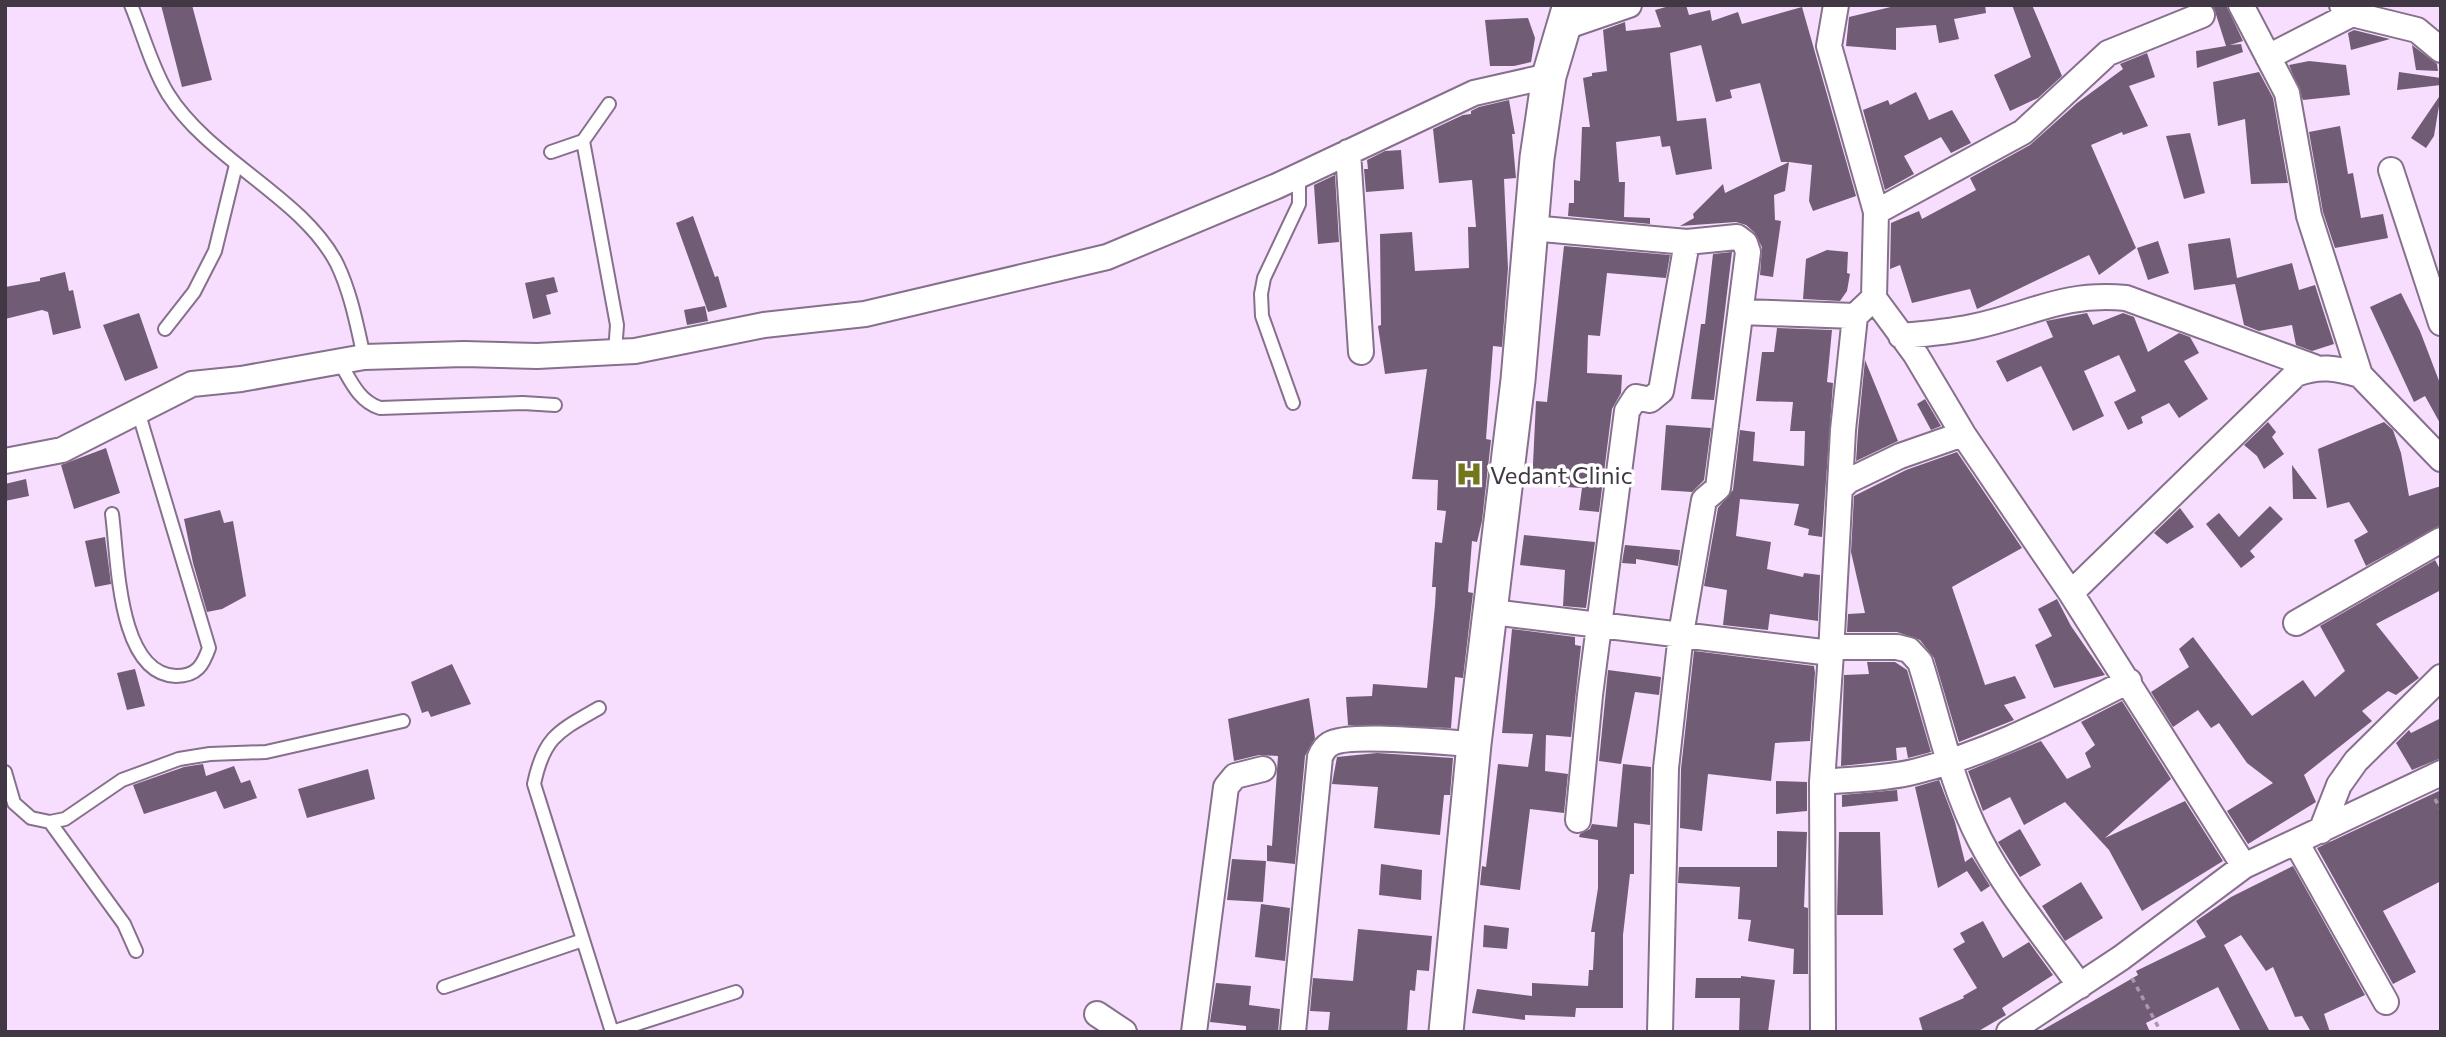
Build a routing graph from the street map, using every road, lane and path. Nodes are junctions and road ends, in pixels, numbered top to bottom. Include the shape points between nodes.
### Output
1 (131, 5) edge
2 (1629, 5) edge
3 (1836, 5) edge
4 (2241, 5) edge
5 (2347, 9) edge
6 (2202, 15) dead end
7 (1567, 17) edge
8 (2441, 50) edge
9 (2268, 57) junction
10 (1549, 76) junction
11 (609, 104) dead end
12 (583, 141) junction
13 (551, 152) dead end
14 (1348, 152) junction
15 (236, 164) junction
16 (2391, 170) dead end
17 (1299, 175) junction
18 (1876, 212) junction
19 (1531, 228) junction
20 (1687, 242) junction
21 (1874, 298) junction
22 (1741, 312) junction
23 (1855, 316) junction
24 (2441, 323) edge
25 (165, 329) dead end
26 (1901, 336) junction
27 (615, 352) junction
28 (1361, 352) dead end
29 (364, 357) junction
30 (339, 361) junction
31 (2314, 367) junction
32 (2360, 375) junction
33 (1293, 403) dead end
34 (555, 405) dead end
35 (138, 411) junction
36 (1963, 434) junction
37 (2441, 459) edge
38 (5, 461) edge
39 (1842, 487) junction
40 (112, 514) dead end
41 (2441, 540) edge
42 (2071, 593) junction
43 (1492, 612) junction
44 (2296, 623) dead end
45 (1600, 624) junction
46 (1681, 634) junction
47 (1831, 650) junction
48 (2441, 677) edge
49 (2129, 681) junction
50 (599, 708) dead end
51 (403, 721) dead end
52 (1474, 744) junction
53 (1948, 762) junction
54 (1263, 769) dead end
55 (5, 772) edge
56 (2441, 773) edge
57 (1822, 782) junction
58 (1578, 820) dead end
59 (50, 822) junction
60 (2321, 831) junction
61 (2296, 842) junction
62 (2244, 866) junction
63 (583, 940) junction
64 (136, 951) dead end
65 (2121, 958) junction
66 (2080, 986) junction
67 (444, 987) dead end
68 (736, 992) dead end
69 (2386, 1003) dead end
70 (1097, 1014) dead end
71 (612, 1032) edge
72 (1124, 1032) edge
73 (1194, 1032) edge
74 (1293, 1032) edge
75 (1446, 1032) edge
76 (1660, 1032) edge
77 (1823, 1032) edge
78 (2009, 1032) edge
79 (2161, 1032) edge

1 - 15 lane via 168,94 199,132
2 - 7 street
3 - 18 street via 1829,46
4 - 9 street
5 - 8 street via 2417,30
5 - 9 street
6 - 18 street via 2108,53 2023,132
7 - 10 main road
9 - 32 street via 2287,93 2309,216
10 - 14 street via 1474,93
10 - 19 main road
11 - 12 lane
12 - 13 lane
12 - 27 lane via 617,325
14 - 17 street
14 - 28 street
15 - 25 lane via 215,251 194,292
15 - 29 lane via 307,225 337,263
16 - 24 street
17 - 27 street via 1107,257 865,314 764,325
17 - 33 lane via 1299,204 1264,278 1261,295 1262,316
18 - 21 street
19 - 20 street
19 - 43 main road
20 - 22 street via 1737,237 1745,243 1748,252
20 - 45 street via 1661,391 1650,400 1636,397 1627,411
21 - 23 street
21 - 26 street
22 - 23 street
22 - 46 street via 1718,488 1704,500
23 - 39 street
26 - 31 street via 1972,327 2094,295 2137,302
26 - 36 street
27 - 29 street
29 - 30 street
30 - 34 lane via 359,394 380,408
30 - 35 street via 192,384
31 - 32 street
31 - 42 street via 2296,374 2275,393
32 - 37 street
35 - 38 street via 62,450
35 - 40 lane via 209,648 203,666 188,676 159,673 135,645 127,626
36 - 39 street via 1899,456
36 - 42 street
39 - 47 street
41 - 44 street
42 - 49 street
43 - 45 street
43 - 52 main road
45 - 46 street
45 - 58 street
46 - 47 street
46 - 76 street via 1664,793
47 - 53 street via 1909,650 1920,662
47 - 57 street
48 - 60 street via 2356,761 2339,785
49 - 53 street via 2012,739
49 - 62 street
50 - 63 lane via 558,732 540,755 534,784
51 - 59 lane via 266,752 178,759 122,780 65,819
52 - 74 street via 1358,739 1330,743 1323,750
52 - 75 main road
53 - 57 street via 1915,772
53 - 66 street via 1978,838
54 - 73 street via 1235,776 1226,787
55 - 59 lane via 15,803 31,818
56 - 60 street
57 - 77 street
59 - 64 lane via 124,924
60 - 61 street
61 - 62 street
61 - 69 street
62 - 65 street
63 - 67 lane
63 - 71 lane
65 - 66 street
65 - 79 path
66 - 78 street
68 - 71 lane
70 - 72 street

